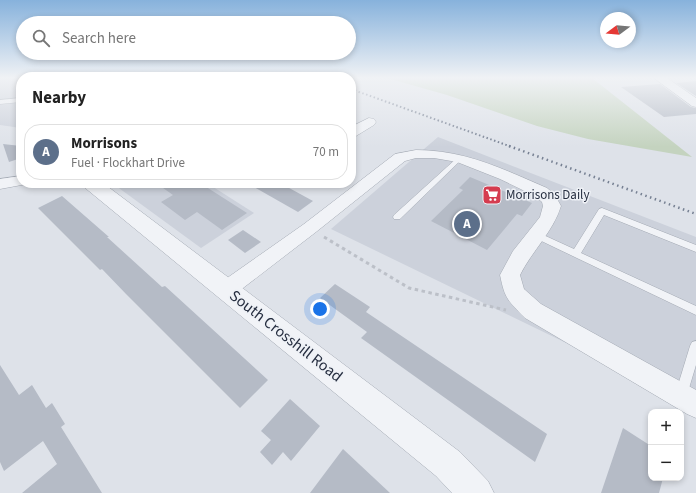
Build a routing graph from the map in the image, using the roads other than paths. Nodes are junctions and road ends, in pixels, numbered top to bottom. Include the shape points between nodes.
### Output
1 (10, 101) edge
2 (0, 102) edge
3 (369, 122) dead end
4 (356, 130) edge
5 (460, 158) junction
6 (11, 183) edge
7 (97, 188) edge
8 (0, 199) edge
9 (397, 217) dead end
10 (536, 235) junction
11 (696, 249) edge
12 (576, 254) junction
13 (227, 289) junction
14 (696, 311) edge
15 (696, 346) edge
16 (688, 400) edge
17 (476, 493) edge

1 - 2 lane
3 - 4 street
5 - 9 lane
5 - 10 street via 541,192 549,199 552,206 548,220
5 - 13 street via 434,154 400,157
6 - 8 street
7 - 13 street, South Crosshill Road
10 - 12 lane
10 - 16 street via 510,275 514,293 533,311
11 - 12 lane via 602,211
12 - 14 lane
13 - 17 street, South Crosshill Road via 448,464
15 - 16 lane

